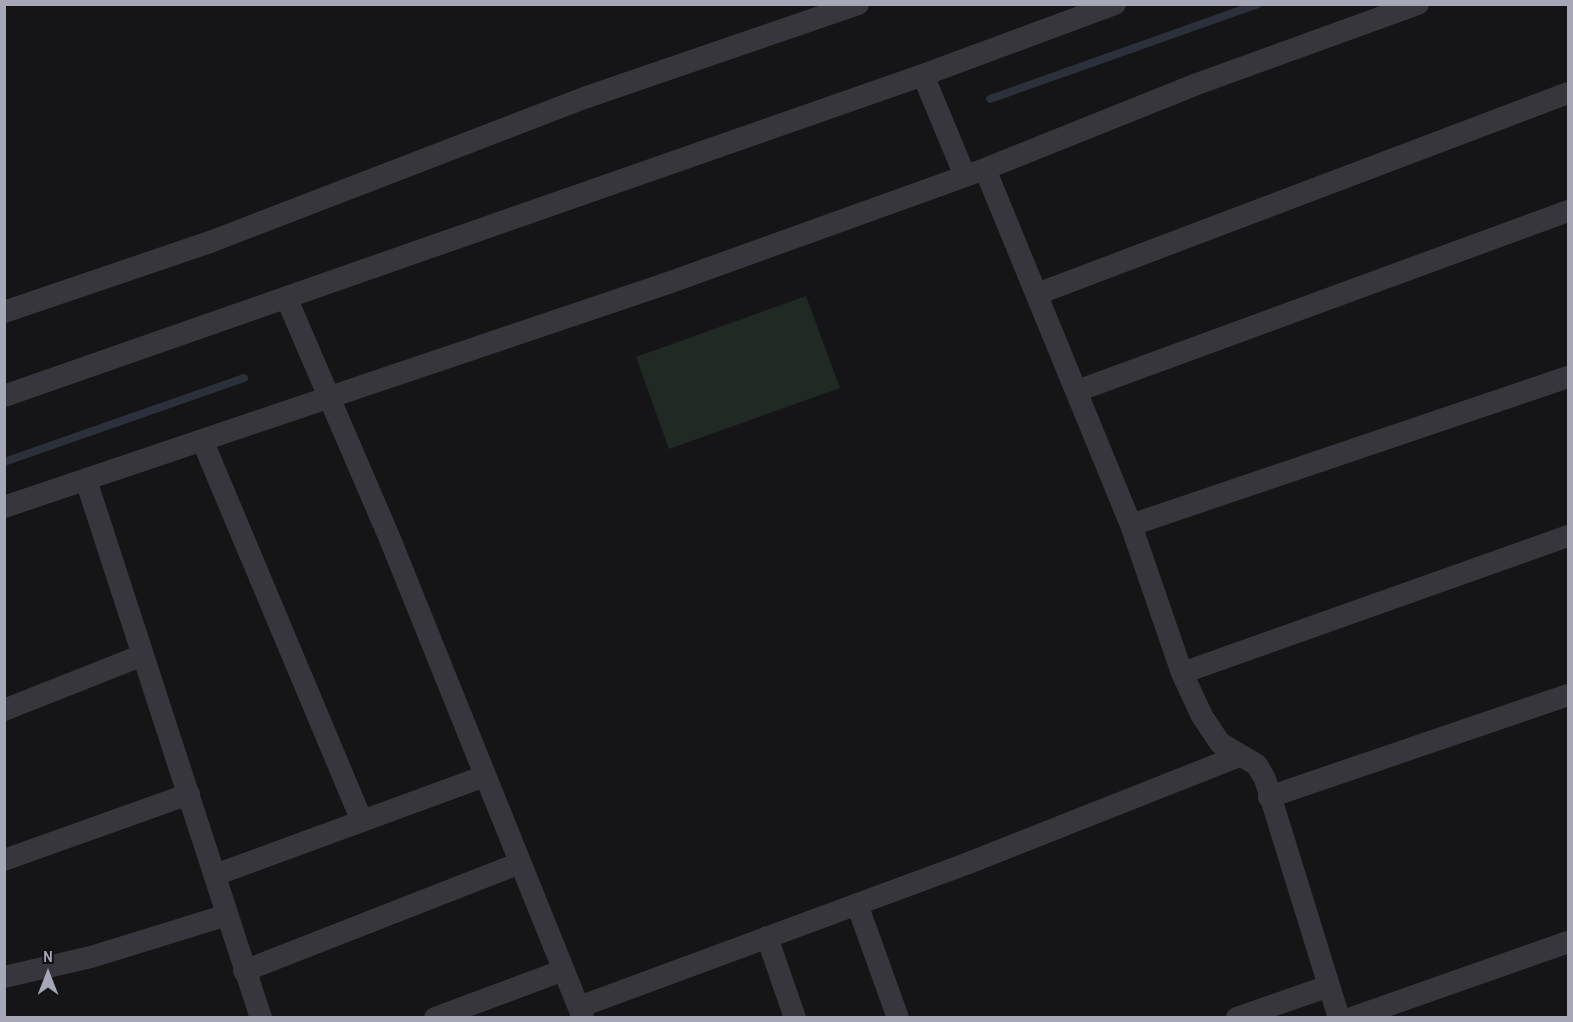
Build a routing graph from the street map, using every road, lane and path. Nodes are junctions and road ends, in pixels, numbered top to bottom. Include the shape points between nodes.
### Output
1 (858, 4) edge
2 (1115, 4) edge
3 (1418, 4) edge
4 (927, 84) junction
5 (1569, 93) edge
6 (970, 169) junction
7 (1569, 211) edge
8 (1037, 294) junction
9 (286, 297) junction
10 (4, 312) edge
11 (1569, 377) edge
12 (1077, 391) junction
13 (4, 396) edge
14 (330, 399) junction
15 (203, 442) junction
16 (86, 480) junction
17 (4, 507) edge
18 (1131, 525) junction
19 (1569, 537) edge
20 (143, 655) junction
21 (1182, 673) junction
22 (1569, 695) edge
23 (4, 710) edge
24 (1239, 756) junction
25 (485, 776) junction
26 (189, 794) junction
27 (1269, 797) junction
28 (362, 821) junction
29 (4, 860) edge
30 (520, 863) junction
31 (215, 875) junction
32 (857, 904) junction
33 (227, 915) junction
34 (767, 937) junction
35 (1569, 942) edge
36 (564, 970) junction
37 (244, 971) junction
38 (4, 977) edge
39 (1329, 986) junction
40 (581, 1012) edge
41 (261, 1017) edge
42 (435, 1017) edge
43 (795, 1017) edge
44 (898, 1017) edge
45 (1237, 1017) edge
46 (1340, 1017) edge
47 (1352, 1017) edge

1 - 10 street via 584,98 210,242
2 - 4 street
3 - 6 street
4 - 6 street
4 - 9 street
5 - 8 street
6 - 8 street
6 - 14 street via 668,283
7 - 12 street
8 - 12 street
9 - 13 street
9 - 14 street
11 - 18 street
12 - 18 street
14 - 15 street
14 - 25 street
15 - 16 street
15 - 28 street
16 - 17 street
16 - 20 street
18 - 21 street
19 - 21 street
20 - 23 street
20 - 26 street
21 - 24 street via 1220,743
22 - 27 street
24 - 27 street via 1257,765
24 - 32 street
25 - 28 street
25 - 30 street
26 - 29 street
26 - 31 street
27 - 39 street
28 - 31 street
30 - 36 street
30 - 37 street
31 - 33 street
32 - 34 street
32 - 44 street
33 - 37 street
33 - 38 street via 91,957
34 - 40 street
34 - 43 street
35 - 47 street
36 - 40 street
36 - 42 street
37 - 41 street
39 - 45 street
39 - 46 street

